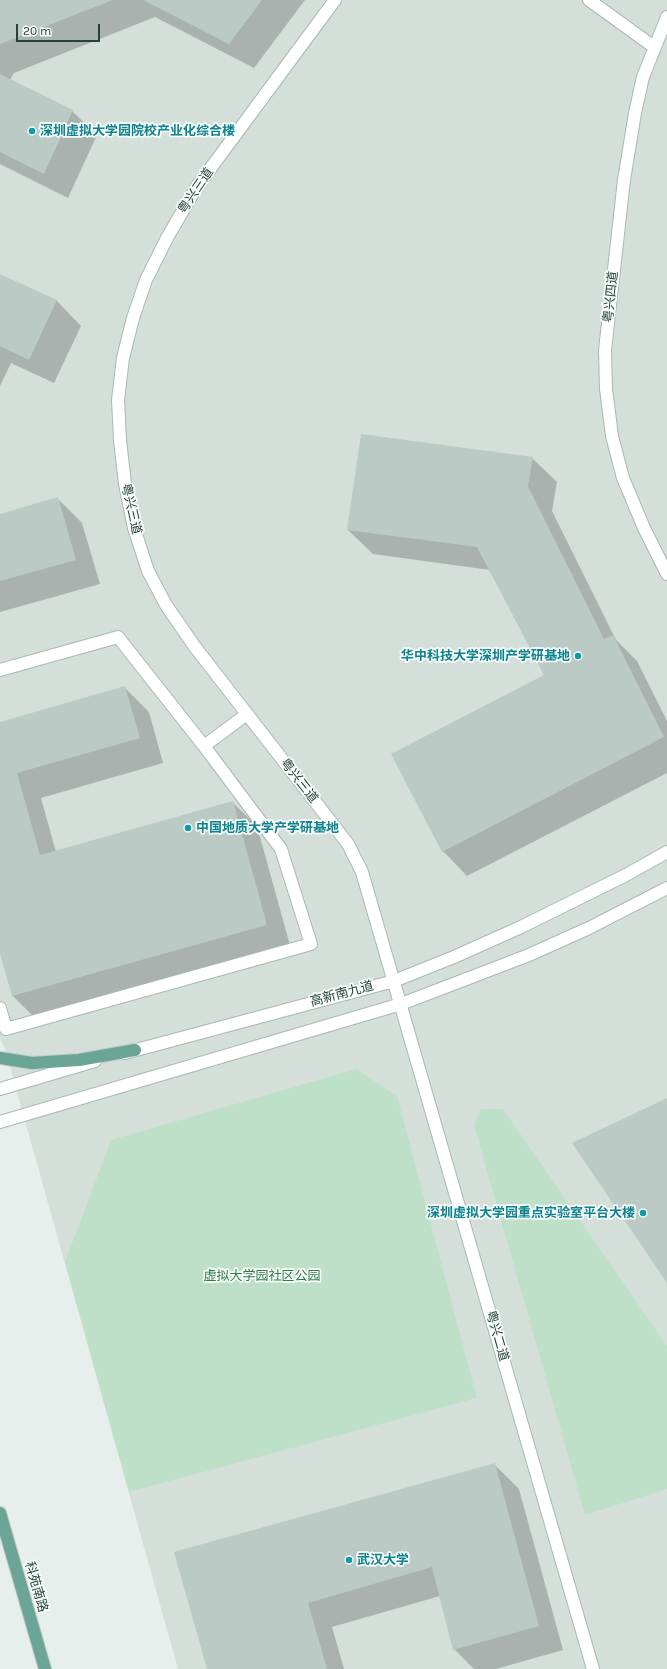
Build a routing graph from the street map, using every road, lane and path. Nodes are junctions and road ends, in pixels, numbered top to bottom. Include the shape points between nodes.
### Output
1 (335, 0) edge
2 (589, 0) edge
3 (667, 17) edge
4 (654, 47) junction
5 (667, 574) edge
6 (0, 670) edge
7 (247, 714) junction
8 (204, 746) junction
9 (667, 852) edge
10 (667, 888) edge
11 (394, 981) junction
12 (401, 1004) junction
13 (0, 1008) edge
14 (135, 1050) junction
15 (0, 1058) edge
16 (0, 1089) edge
17 (0, 1122) edge
18 (0, 1513) edge
19 (45, 1669) edge
20 (593, 1669) edge

1 - 7 street, 粤兴三道 via 196,188 146,280 132,318 123,358 118,400 125,484 134,528 148,571 166,605 195,647
2 - 4 street
3 - 4 street, 粤兴四道
4 - 5 street, 粤兴四道 via 638,98 624,180 605,350 606,390 612,436 623,478
6 - 8 street via 118,637
7 - 8 street
7 - 11 street, 粤兴三道 via 348,844 362,872
8 - 13 street via 280,849 311,944 6,1029
9 - 11 street, 高新南九道 via 521,927
10 - 12 street, 高新南九道 via 569,937
11 - 12 street, 粤兴三道
11 - 14 street, 高新南九道
12 - 17 street, 高新南九道
12 - 20 street, 粤兴二道
14 - 15 main road via 79,1060 32,1063
14 - 16 street, 高新南九道
18 - 19 main road, 科苑南路

